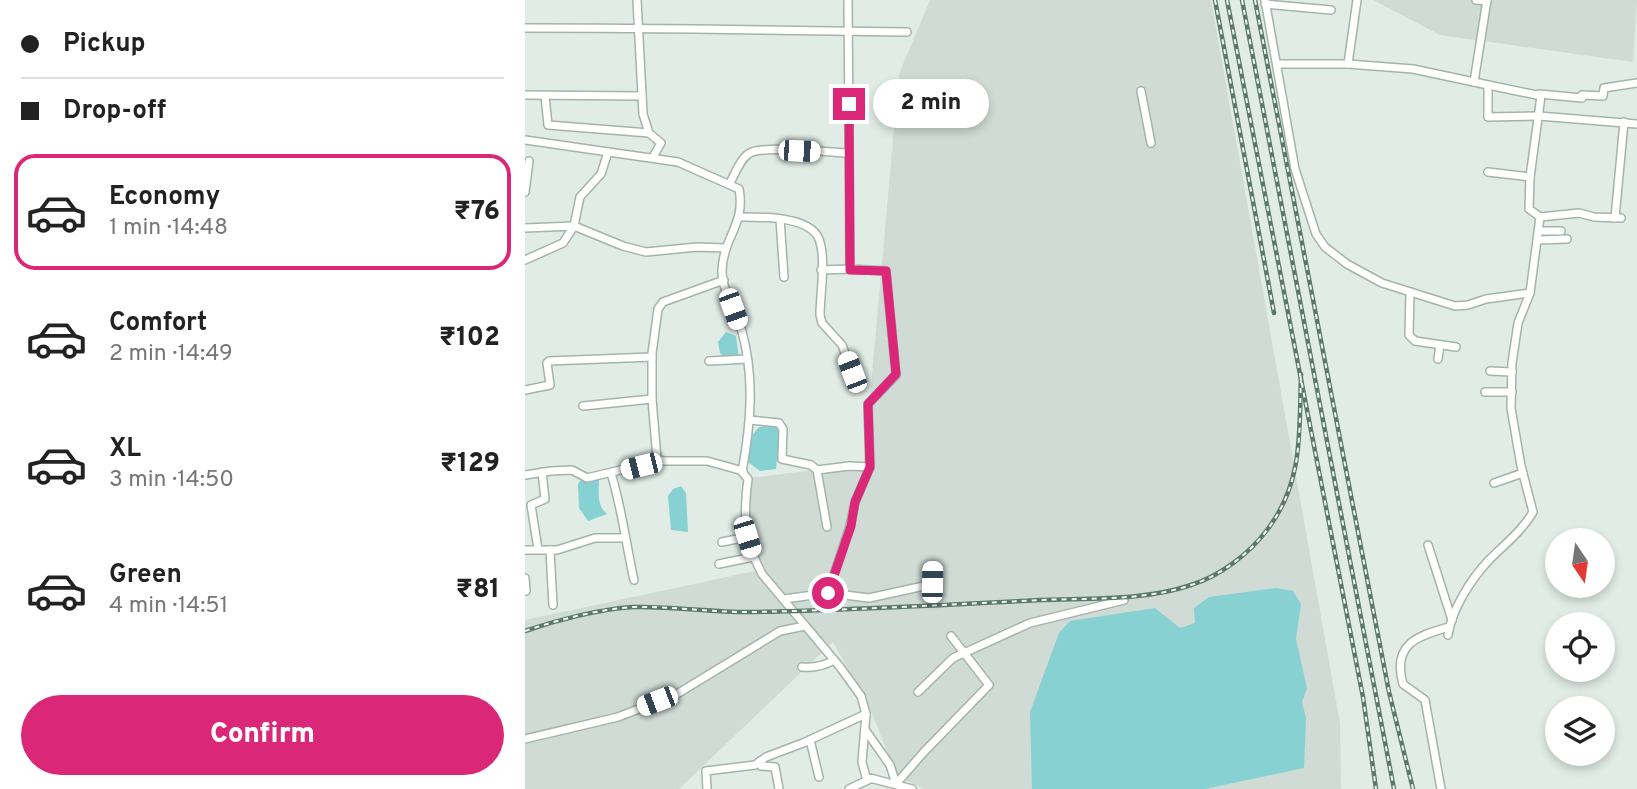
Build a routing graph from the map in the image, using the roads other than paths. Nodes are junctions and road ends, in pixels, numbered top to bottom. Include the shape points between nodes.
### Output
1 (637, 0) edge
2 (848, 0) edge
3 (1357, 0) edge
4 (1476, 0) edge
5 (1487, 1) edge
6 (1265, 2) edge
7 (1331, 10) dead end
8 (639, 27) junction
9 (525, 28) edge
10 (848, 31) junction
11 (907, 32) dead end
12 (1276, 64) junction
13 (1348, 64) junction
14 (1474, 82) junction
15 (1637, 83) edge
16 (1488, 86) junction
17 (1141, 91) dead end
18 (1536, 94) junction
19 (525, 95) edge
20 (545, 96) junction
21 (642, 96) junction
22 (1539, 116) junction
23 (1624, 122) junction
24 (1637, 124) edge
25 (649, 132) junction
26 (525, 140) edge
27 (1151, 144) dead end
28 (608, 152) junction
29 (848, 153) junction
30 (653, 157) junction
31 (529, 161) dead end
32 (1488, 172) dead end
33 (1530, 177) junction
34 (730, 183) junction
35 (525, 192) edge
36 (740, 217) junction
37 (1540, 217) junction
38 (780, 219) junction
39 (574, 226) junction
40 (525, 228) edge
41 (1561, 231) dead end
42 (1538, 235) junction
43 (1567, 239) dead end
44 (725, 248) junction
45 (525, 260) edge
46 (821, 270) junction
47 (850, 270) junction
48 (784, 277) dead end
49 (724, 280) junction
50 (1410, 292) junction
51 (1530, 293) junction
52 (1440, 345) junction
53 (1456, 347) dead end
54 (652, 357) junction
55 (747, 359) junction
56 (1438, 359) dead end
57 (709, 361) dead end
58 (1490, 371) dead end
59 (852, 372) dead end
60 (1512, 372) junction
61 (525, 390) edge
62 (1485, 392) dead end
63 (1512, 392) junction
64 (652, 399) junction
65 (583, 405) dead end
66 (750, 420) junction
67 (657, 459) junction
68 (870, 467) junction
69 (817, 470) junction
70 (743, 471) junction
71 (542, 472) junction
72 (611, 473) junction
73 (1523, 473) junction
74 (525, 475) edge
75 (1494, 483) dead end
76 (827, 527) dead end
77 (747, 537) junction
78 (624, 538) junction
79 (722, 542) dead end
80 (1429, 545) dead end
81 (538, 549) junction
82 (525, 550) edge
83 (550, 551) junction
84 (753, 557) junction
85 (719, 564) dead end
86 (932, 567) dead end
87 (525, 578) edge
88 (634, 580) dead end
89 (526, 591) edge
90 (828, 593) junction
91 (784, 599) junction
92 (1124, 600) dead end
93 (552, 605) dead end
94 (805, 626) junction
95 (1450, 628) junction
96 (951, 636) dead end
97 (963, 653) junction
98 (834, 660) junction
99 (802, 667) dead end
100 (918, 692) dead end
101 (866, 714) junction
102 (866, 730) junction
103 (525, 739) edge
104 (810, 740) junction
105 (760, 761) junction
106 (819, 777) dead end
107 (871, 779) junction
108 (896, 784) junction
109 (707, 789) edge
110 (779, 789) edge
111 (850, 789) edge
112 (912, 789) edge
113 (1441, 789) edge

1 - 8 street
2 - 10 street
3 - 13 street
4 - 5 street
5 - 14 street
6 - 7 street
6 - 12 street
8 - 9 street
8 - 10 street
8 - 21 street
10 - 11 street
10 - 29 street
12 - 13 street
12 - 50 street via 1295,169 1316,234 1347,264
13 - 14 street via 1413,69
14 - 16 street
15 - 18 street via 1604,88 1603,96
16 - 18 street
16 - 22 street via 1487,117
17 - 27 street
18 - 22 street via 1541,96
19 - 20 street
20 - 21 street
20 - 25 street via 548,125
21 - 25 street
22 - 23 street
22 - 33 street
23 - 24 street
23 - 37 street via 1618,218 1579,213
25 - 30 street via 661,143
26 - 28 street
28 - 30 street
28 - 39 street via 601,174 580,197
29 - 34 street via 751,152
29 - 47 street
30 - 34 street
31 - 35 street
32 - 33 street
33 - 37 street via 1529,209
34 - 36 street via 739,188
36 - 38 street
36 - 44 street
37 - 42 street
38 - 46 street via 805,225 818,237
38 - 48 street
39 - 40 street
39 - 44 street via 646,252
39 - 45 street via 563,243
41 - 42 street
42 - 43 street
42 - 51 street
44 - 49 street
46 - 47 street
46 - 59 street via 822,323 842,345
47 - 68 street via 886,271 896,369 868,404
49 - 54 street via 663,302 658,309
49 - 55 street
50 - 51 street via 1455,306
50 - 52 street via 1411,339
51 - 60 street via 1518,323
52 - 53 street
52 - 56 street
54 - 61 street via 549,361 550,384
54 - 64 street
55 - 57 street
55 - 66 street
58 - 60 street
60 - 63 street
62 - 63 street
63 - 73 street
64 - 65 street
64 - 67 street
66 - 69 street via 779,422 782,459
66 - 70 street
67 - 70 street via 707,461
67 - 72 street
68 - 69 street
68 - 90 street
69 - 76 street
70 - 77 street via 748,479
71 - 72 street via 572,470 587,478
71 - 74 street
71 - 81 street via 545,499 531,505
72 - 78 street via 622,510
73 - 75 street
73 - 95 street via 1533,512 1465,591
77 - 79 street
77 - 84 street
78 - 83 street via 595,538
78 - 88 street
80 - 95 street
81 - 82 street
81 - 83 street
83 - 93 street
84 - 85 street
84 - 91 street
86 - 90 street via 932,582 925,586 869,598
87 - 89 street
90 - 91 street
91 - 94 street
92 - 97 street via 1030,623
94 - 98 street
94 - 103 street via 780,631 677,694 618,717
95 - 113 street via 1419,636 1402,653 1399,669 1403,684 1425,700
96 - 97 street
97 - 100 street
97 - 108 street via 989,685
98 - 99 street
98 - 101 street via 861,696
101 - 102 street
101 - 104 street
102 - 107 street via 862,762
102 - 108 street via 890,765
104 - 105 street
104 - 106 street
105 - 109 street via 706,771
105 - 110 street via 761,766 775,767
107 - 108 street
107 - 111 street
108 - 112 street

